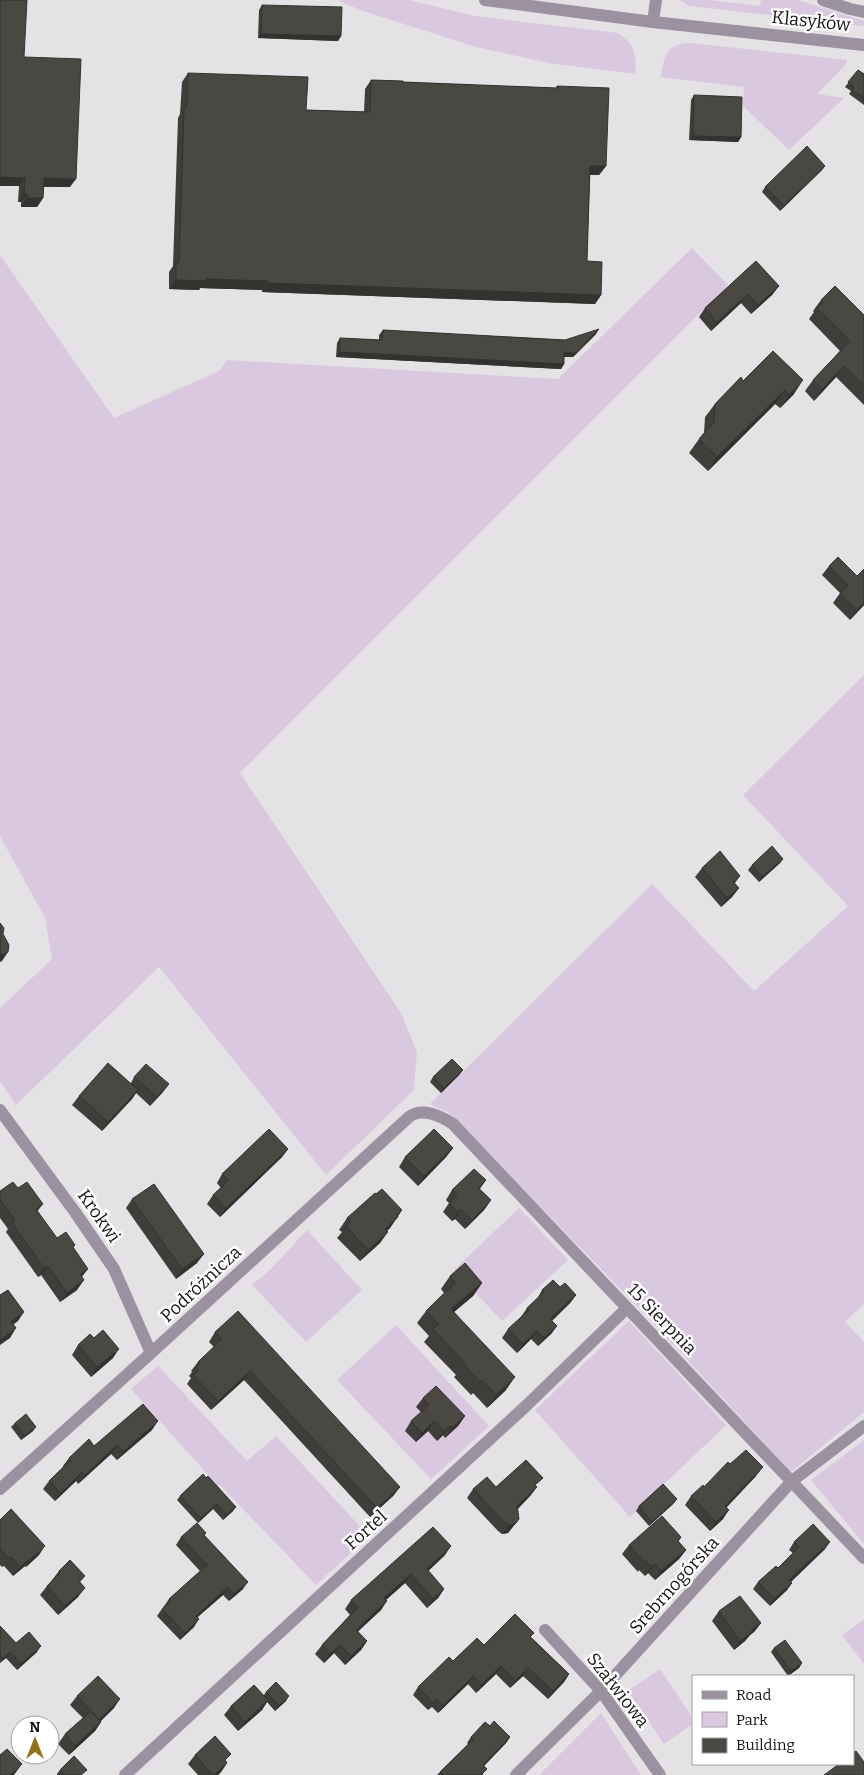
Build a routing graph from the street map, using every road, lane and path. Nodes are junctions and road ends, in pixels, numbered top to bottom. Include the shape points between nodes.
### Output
1 (485, 0) edge
2 (656, 0) edge
3 (823, 0) edge
4 (864, 12) edge
5 (653, 22) junction
6 (864, 45) edge
7 (0, 1110) edge
8 (428, 1113) joint
9 (627, 1308) junction
10 (152, 1353) junction
11 (864, 1426) edge
12 (792, 1481) junction
13 (0, 1489) edge
14 (864, 1558) edge
15 (546, 1630) dead end
16 (600, 1691) junction
17 (125, 1775) edge
18 (516, 1775) edge
19 (660, 1775) edge

1 - 5 street, Klasyków
2 - 5 street
3 - 4 street
5 - 6 street, Klasyków
7 - 10 street, Krokwi via 114,1269
8 - 9 street, 15 Sierpnia via 453,1124
8 - 10 street, Podróżnicza via 415,1113 409,1117
9 - 12 street, 15 Sierpnia
9 - 17 street, Fortel via 513,1418
10 - 13 street, Podróżnicza
11 - 12 street, Srebrnogórska
12 - 14 street, 15 Sierpnia
12 - 16 street, Srebrnogórska
15 - 16 street, Szałwiowa
16 - 18 street, Srebrnogórska
16 - 19 street, Szałwiowa

